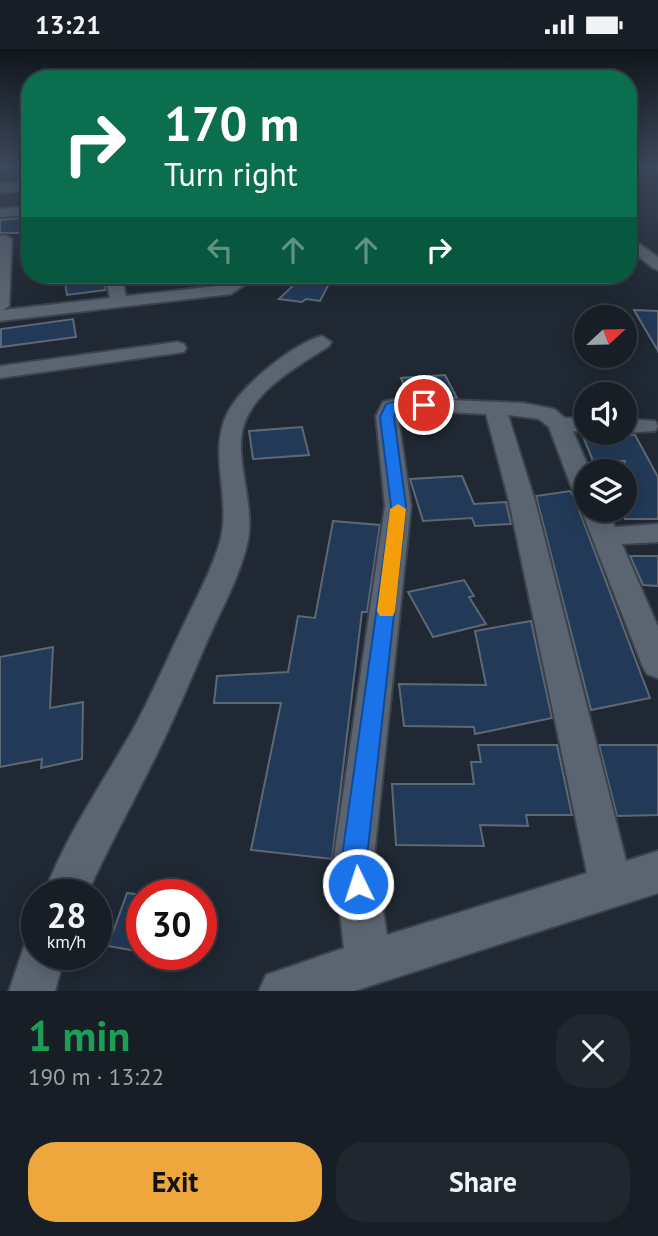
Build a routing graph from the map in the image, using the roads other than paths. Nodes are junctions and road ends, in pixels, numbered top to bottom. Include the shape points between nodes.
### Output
1 (21, 211) edge
2 (0, 213) edge
3 (7, 239) edge
4 (637, 248) edge
5 (658, 265) edge
6 (1, 270) edge
7 (115, 284) edge
8 (238, 284) edge
9 (119, 302) junction
10 (0, 306) edge
11 (0, 316) edge
12 (322, 342) dead end
13 (177, 348) dead end
14 (0, 372) edge
15 (495, 409) junction
16 (559, 424) junction
17 (574, 425) edge
18 (574, 461) edge
19 (599, 522) edge
20 (658, 533) edge
21 (658, 665) edge
22 (658, 872) edge
23 (72, 879) edge
24 (611, 887) junction
25 (369, 964) junction
26 (38, 970) edge
27 (32, 991) edge
28 (282, 991) edge

1 - 2 street
3 - 6 street
4 - 5 street
6 - 10 street
7 - 9 street
8 - 9 street via 231,289
9 - 11 street
12 - 23 street via 275,372 232,426 237,506 234,541 148,735
13 - 14 street
15 - 16 street via 547,414
15 - 24 street via 522,501
15 - 25 street via 400,404 391,407 387,417 398,506 354,857
16 - 17 street
16 - 18 street
19 - 20 street
19 - 21 street
22 - 24 street
24 - 25 street
25 - 28 street
26 - 27 street

